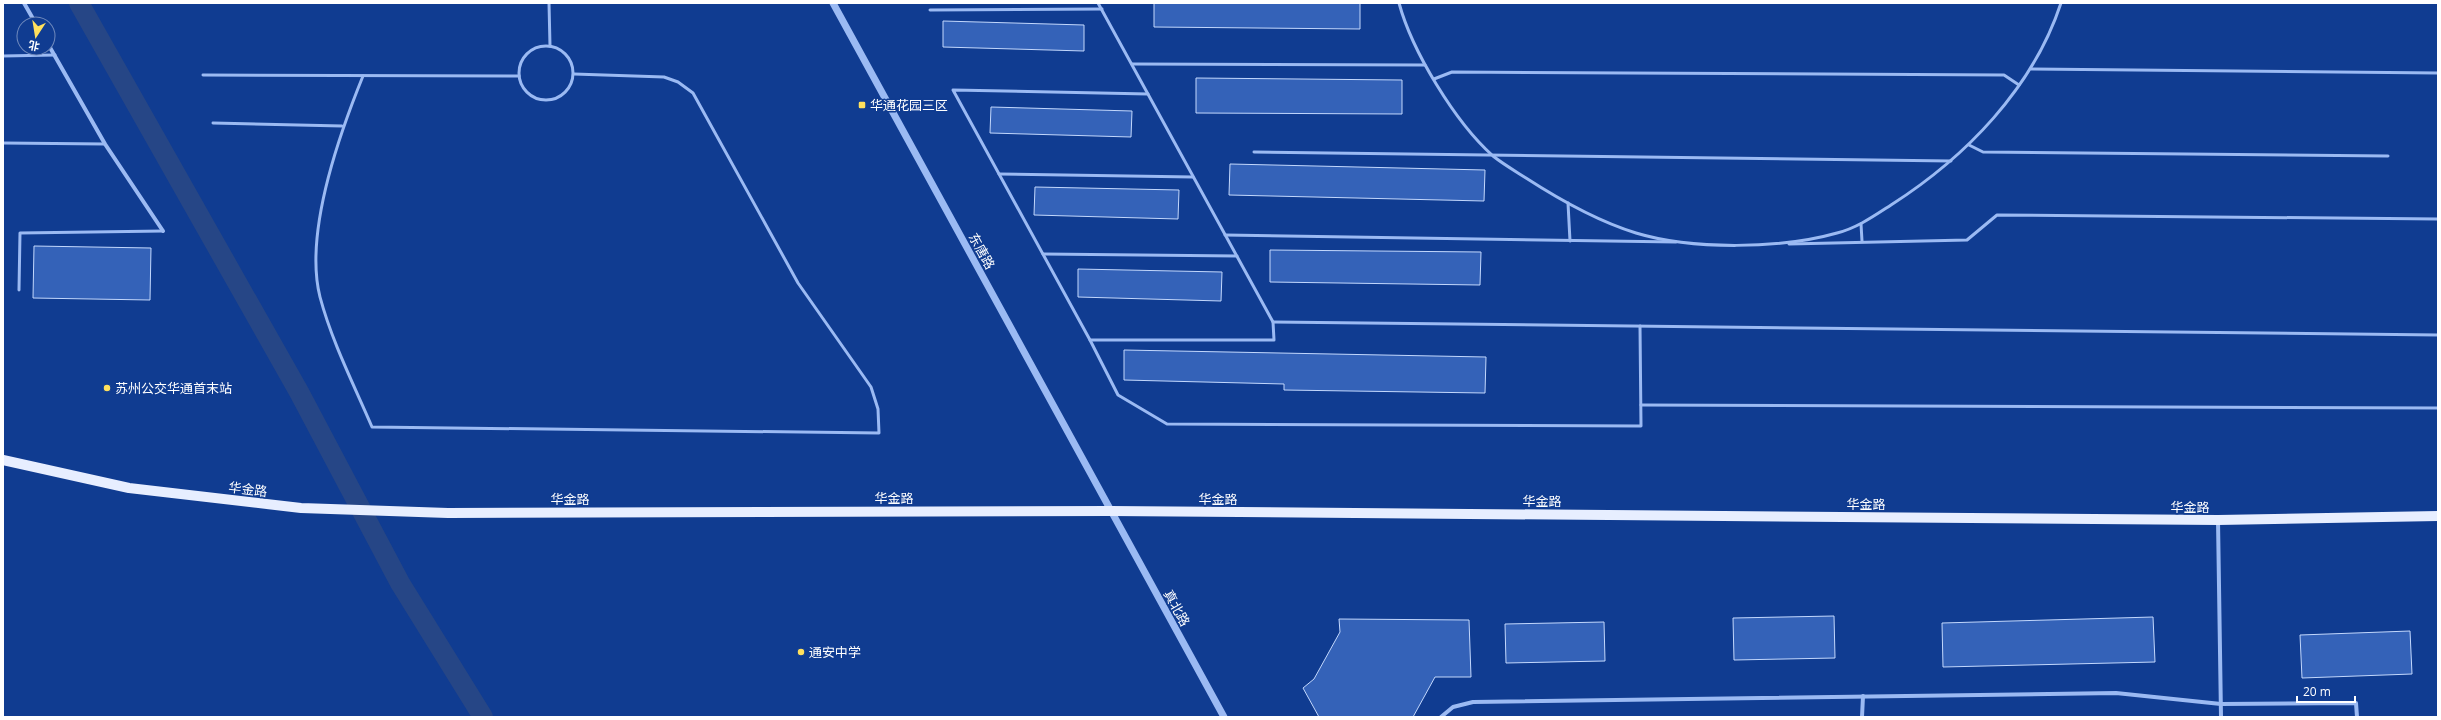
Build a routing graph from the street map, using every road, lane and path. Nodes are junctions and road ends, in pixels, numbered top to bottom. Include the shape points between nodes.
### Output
1 (24, 3) edge
2 (549, 3) edge
3 (833, 3) edge
4 (1098, 3) edge
5 (1399, 3) edge
6 (2061, 3) edge
7 (1102, 9) junction
8 (930, 10) dead end
9 (31, 16) edge
10 (550, 46) junction
11 (3, 56) edge
12 (16, 56) edge
13 (56, 56) edge
14 (1132, 64) junction
15 (1425, 65) junction
16 (2032, 69) junction
17 (2438, 73) edge
18 (574, 74) junction
19 (203, 75) dead end
20 (363, 76) junction
21 (519, 76) junction
22 (1434, 79) junction
23 (2019, 85) junction
24 (1148, 94) junction
25 (213, 123) dead end
26 (342, 126) junction
27 (3, 143) edge
28 (105, 144) junction
29 (1969, 145) junction
30 (1254, 152) dead end
31 (1493, 156) junction
32 (2388, 156) dead end
33 (1951, 161) junction
34 (999, 174) junction
35 (1193, 177) junction
36 (1568, 203) junction
37 (2438, 219) edge
38 (1861, 224) junction
39 (163, 232) joint
40 (1225, 235) junction
41 (1570, 241) junction
42 (1862, 241) junction
43 (1686, 243) junction
44 (1779, 245) junction
45 (1043, 254) junction
46 (1237, 256) junction
47 (19, 290) dead end
48 (1273, 322) junction
49 (1640, 326) junction
50 (2438, 335) edge
51 (1090, 340) junction
52 (1641, 405) junction
53 (2438, 408) edge
54 (3, 460) edge
55 (1110, 511) junction
56 (2438, 516) edge
57 (2218, 520) junction
58 (1863, 696) junction
59 (2221, 704) junction
60 (1224, 717) edge
61 (1441, 717) edge
62 (1862, 717) edge
63 (2221, 717) edge
64 (2357, 717) edge

1 - 9 street
2 - 10 lane
3 - 55 street, 东唐路
4 - 7 lane
5 - 15 lane via 1402,16
6 - 16 lane via 2052,31
7 - 8 lane
7 - 14 lane
10 - 18 lane via 567,55
10 - 21 lane via 540,46 530,51 519,67
11 - 12 lane
13 - 28 street
14 - 15 lane
14 - 24 lane
15 - 22 lane
16 - 17 lane
16 - 23 lane
18 - 21 lane via 567,92 559,98 542,101 525,91
18 - 26 lane via 664,77 678,82 693,93 798,283 871,386 878,409 879,433 372,427 320,296 316,258 321,211
19 - 20 lane
20 - 21 lane
20 - 26 lane
22 - 23 lane via 1452,72 1996,75 2004,76
22 - 31 lane via 1452,108
23 - 29 lane
24 - 34 lane via 953,90
24 - 35 lane
25 - 26 lane
27 - 28 lane
28 - 39 street
29 - 32 lane via 1983,152
29 - 33 lane
30 - 31 lane
31 - 33 lane
31 - 36 lane via 1545,191
33 - 38 lane via 1924,184
34 - 35 lane
34 - 45 lane
35 - 40 lane
36 - 41 lane
36 - 43 lane via 1591,216 1637,234
37 - 42 lane via 1997,215 1967,240
38 - 42 lane
38 - 44 lane via 1837,233
39 - 47 lane via 20,233
40 - 41 lane
40 - 46 lane
41 - 43 lane
42 - 44 lane
43 - 44 lane
45 - 46 lane
45 - 51 lane
46 - 48 lane
48 - 49 lane
48 - 51 lane via 1274,340
49 - 50 lane
49 - 52 lane
51 - 52 lane via 1118,395 1167,424 1641,426
52 - 53 lane
54 - 55 main road, 华金路 via 129,488 314,509 409,512
55 - 57 main road, 华金路
55 - 60 street, 真北路
56 - 57 main road, 华金路
57 - 59 street
58 - 59 street via 2116,693
58 - 61 street via 1473,702 1453,707
58 - 62 street
59 - 63 street
59 - 64 street via 2356,703

